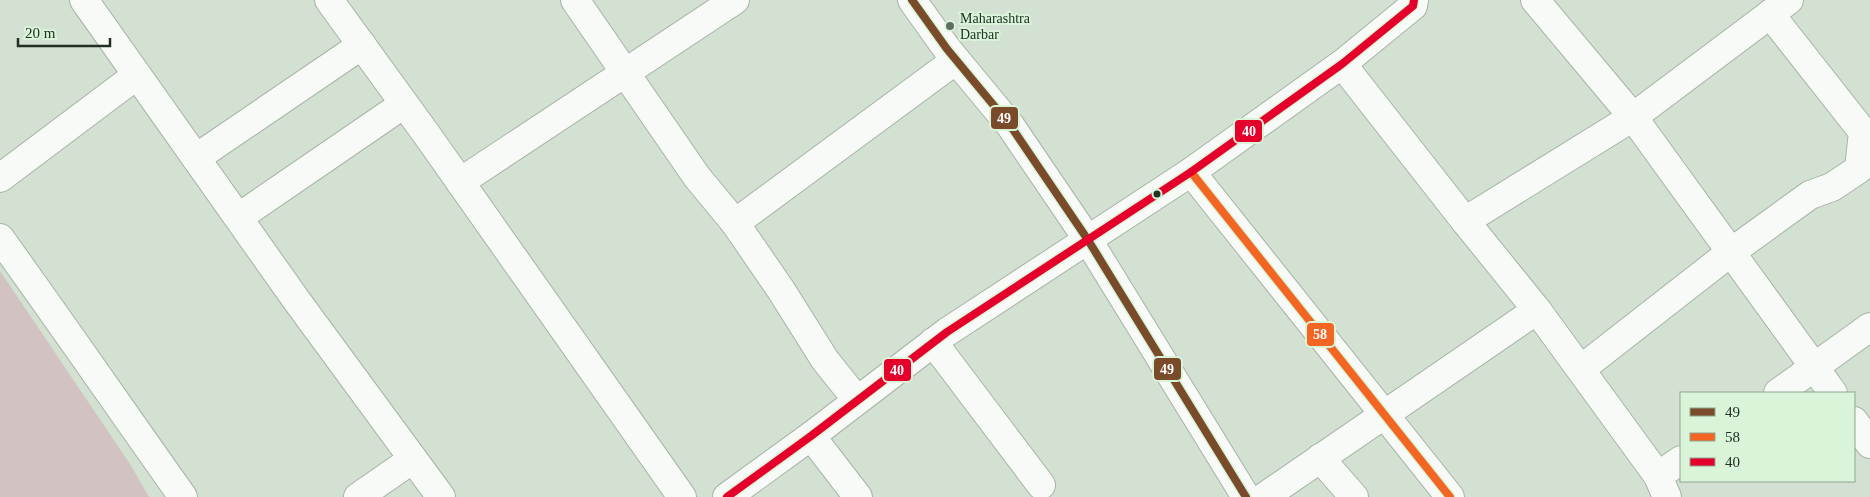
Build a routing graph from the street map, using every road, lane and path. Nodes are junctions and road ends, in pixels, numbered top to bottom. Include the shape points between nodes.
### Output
1 (84, 0) edge
2 (329, 0) edge
3 (575, 0) edge
4 (734, 0) edge
5 (912, 0) edge
6 (1414, 0) edge
7 (1535, 0) edge
8 (1780, 7) edge
9 (362, 45) junction
10 (956, 60) junction
11 (1342, 64) junction
12 (625, 73) junction
13 (137, 75) junction
14 (404, 104) junction
15 (1634, 117) junction
16 (1868, 133) edge
17 (196, 158) junction
18 (1191, 172) junction
19 (0, 178) edge
20 (460, 182) junction
21 (239, 217) junction
22 (1465, 221) junction
23 (735, 222) junction
24 (0, 238) edge
25 (1088, 240) junction
26 (1731, 252) junction
27 (1537, 310) junction
28 (1870, 326) edge
29 (933, 342) junction
30 (1581, 368) junction
31 (1815, 368) junction
32 (1779, 392) edge
33 (1832, 392) edge
34 (857, 400) junction
35 (1384, 415) junction
36 (1855, 422) edge
37 (810, 436) junction
38 (1870, 444) edge
39 (1320, 458) junction
40 (413, 460) junction
41 (1680, 461) edge
42 (1041, 484) dead end
43 (1662, 486) edge
44 (734, 495) edge
45 (183, 497) edge
46 (358, 497) edge
47 (441, 497) edge
48 (682, 497) edge
49 (858, 497) edge
50 (1246, 497) edge
51 (1264, 497) edge
52 (1354, 497) edge
53 (1450, 497) edge

1 - 13 street
2 - 9 street
3 - 12 street
4 - 12 street
5 - 10 street
6 - 11 street via 1413,6
7 - 15 street
8 - 15 street
8 - 16 street
9 - 14 street
9 - 17 street
10 - 23 street
10 - 25 street via 1010,125
11 - 18 street
11 - 22 street
12 - 20 street
12 - 23 street via 697,177
13 - 17 street
13 - 19 street
14 - 20 street
14 - 21 street
15 - 22 street
15 - 26 street
16 - 26 street via 1858,169 1832,187 1810,195
17 - 21 street
18 - 25 street
18 - 35 street
20 - 48 street
21 - 40 street
22 - 27 street
23 - 34 street via 825,360
24 - 45 street
25 - 29 street
25 - 50 street
26 - 30 street
26 - 31 street
27 - 30 street
27 - 35 street
28 - 31 street
29 - 34 street
29 - 42 street
30 - 43 street
31 - 32 street
31 - 33 street
34 - 37 street
35 - 39 street
35 - 53 street
36 - 38 street
37 - 44 street
37 - 49 street
39 - 51 street
39 - 52 street
40 - 46 street
40 - 47 street
41 - 43 street

